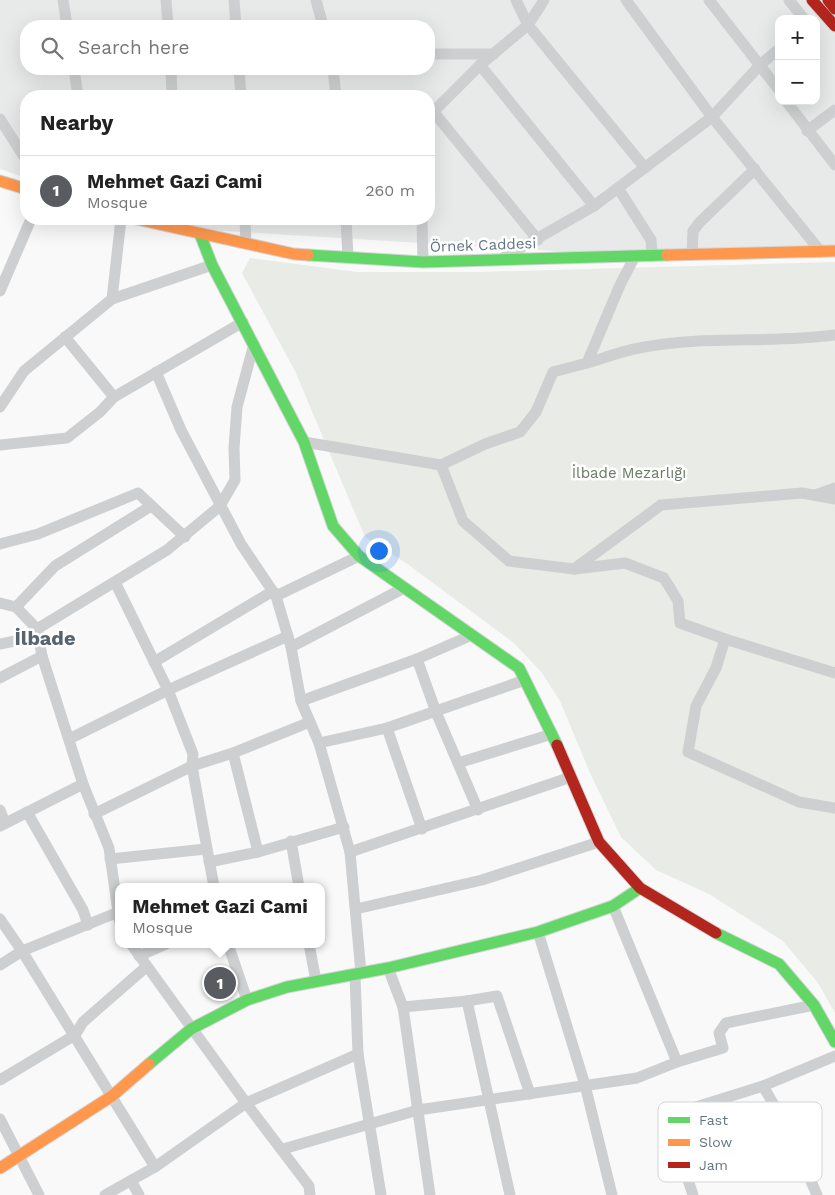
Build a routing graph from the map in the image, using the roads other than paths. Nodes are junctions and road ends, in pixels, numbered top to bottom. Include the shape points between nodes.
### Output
1 (63, 0) edge
2 (166, 0) edge
3 (234, 0) edge
4 (316, 0) edge
5 (516, 0) edge
6 (544, 0) edge
7 (626, 0) edge
8 (709, 0) edge
9 (789, 0) edge
10 (812, 0) edge
11 (828, 0) edge
12 (835, 8) edge
13 (822, 11) junction
14 (801, 15) edge
15 (817, 15) edge
16 (66, 20) edge
17 (168, 20) edge
18 (236, 20) edge
19 (321, 20) edge
20 (528, 25) junction
21 (835, 26) edge
22 (775, 52) edge
23 (435, 54) edge
24 (494, 54) junction
25 (761, 64) junction
26 (480, 65) junction
27 (75, 75) edge
28 (171, 75) edge
29 (239, 75) edge
30 (334, 75) edge
31 (775, 84) edge
32 (77, 90) edge
33 (172, 90) edge
34 (241, 90) edge
35 (335, 90) edge
36 (789, 105) edge
37 (435, 108) edge
38 (835, 110) edge
39 (712, 117) junction
40 (0, 119) edge
41 (435, 119) edge
42 (807, 131) junction
43 (20, 151) edge
44 (835, 165) edge
45 (645, 168) junction
46 (755, 169) junction
47 (0, 181) edge
48 (20, 187) edge
49 (618, 188) junction
50 (594, 206) junction
51 (28, 225) edge
52 (119, 225) edge
53 (178, 225) edge
54 (245, 225) edge
55 (346, 225) edge
56 (422, 225) edge
57 (200, 234) junction
58 (538, 240) junction
59 (246, 244) junction
60 (835, 251) edge
61 (822, 252) junction
62 (692, 255) junction
63 (635, 256) junction
64 (652, 256) junction
65 (348, 257) junction
66 (501, 260) junction
67 (422, 262) junction
68 (212, 266) junction
69 (0, 291) edge
70 (112, 299) junction
71 (244, 322) junction
72 (835, 335) edge
73 (65, 338) junction
74 (254, 344) junction
75 (587, 363) junction
76 (156, 372) junction
77 (114, 396) junction
78 (0, 407) edge
79 (304, 442) junction
80 (0, 445) edge
81 (441, 465) junction
82 (835, 488) edge
83 (814, 495) junction
84 (835, 498) edge
85 (151, 506) junction
86 (220, 506) junction
87 (185, 538) junction
88 (0, 544) edge
89 (358, 556) junction
90 (574, 569) junction
91 (115, 582) junction
92 (404, 588) junction
93 (275, 594) junction
94 (0, 603) edge
95 (16, 607) junction
96 (38, 632) junction
97 (472, 635) junction
98 (726, 639) junction
99 (290, 641) junction
100 (0, 644) edge
101 (42, 656) junction
102 (417, 659) junction
103 (154, 662) junction
104 (835, 673) edge
105 (0, 678) edge
106 (525, 680) junction
107 (168, 690) junction
108 (301, 701) junction
109 (436, 712) junction
110 (310, 722) junction
111 (387, 728) junction
112 (552, 734) junction
113 (69, 739) junction
114 (319, 743) junction
115 (233, 753) junction
116 (458, 763) junction
117 (192, 766) junction
118 (570, 777) junction
119 (83, 784) junction
120 (835, 808) edge
121 (0, 810) edge
122 (478, 810) junction
123 (27, 812) junction
124 (94, 814) junction
125 (3, 825) edge
126 (344, 827) junction
127 (422, 829) junction
128 (291, 841) junction
129 (599, 842) junction
130 (206, 849) junction
131 (258, 852) junction
132 (350, 852) junction
133 (110, 859) junction
134 (209, 862) junction
135 (213, 883) edge
136 (298, 883) edge
137 (640, 888) junction
138 (115, 895) edge
139 (614, 906) junction
140 (356, 909) junction
141 (115, 917) edge
142 (0, 919) edge
143 (88, 925) junction
144 (538, 932) junction
145 (134, 948) edge
146 (157, 948) edge
147 (229, 948) edge
148 (310, 948) edge
149 (22, 951) junction
150 (139, 956) junction
151 (0, 965) edge
152 (146, 967) junction
153 (388, 968) junction
154 (358, 974) junction
155 (316, 981) junction
156 (247, 1000) junction
157 (467, 1001) junction
158 (814, 1005) junction
159 (403, 1007) junction
160 (192, 1029) junction
161 (75, 1036) junction
162 (835, 1042) edge
163 (358, 1054) junction
164 (835, 1056) edge
165 (677, 1062) junction
166 (0, 1080) edge
167 (585, 1085) junction
168 (763, 1086) junction
169 (530, 1094) junction
170 (112, 1096) junction
171 (490, 1100) junction
172 (711, 1102) edge
173 (772, 1102) edge
174 (246, 1103) junction
175 (418, 1110) junction
176 (0, 1119) edge
177 (369, 1126) junction
178 (283, 1149) junction
179 (18, 1157) junction
180 (155, 1167) junction
181 (0, 1168) edge
182 (132, 1182) junction
183 (688, 1182) edge
184 (811, 1182) edge
185 (40, 1195) edge
186 (106, 1195) edge
187 (138, 1195) edge
188 (310, 1195) edge
189 (381, 1195) edge
190 (430, 1195) edge
191 (510, 1195) edge
192 (612, 1195) edge
193 (693, 1195) edge
194 (817, 1195) edge

1 - 16 street
2 - 17 street
3 - 18 street
4 - 19 street
5 - 20 street
6 - 20 street
7 - 39 street
8 - 25 street
9 - 14 street
10 - 13 street
11 - 12 street
13 - 15 street
13 - 21 street
20 - 24 street
20 - 45 street
22 - 25 street
23 - 24 street
24 - 26 street
25 - 31 street
25 - 39 street
26 - 37 street
26 - 50 street
27 - 32 street
28 - 33 street
29 - 34 street
30 - 35 street
36 - 42 street
38 - 42 street
39 - 45 street
39 - 46 street
40 - 43 street
41 - 58 street
42 - 44 street
45 - 49 street
46 - 61 street
46 - 62 street via 693,231
47 - 48 street
49 - 50 street
49 - 64 street via 651,240
50 - 58 street
51 - 69 street
52 - 70 street
53 - 57 street, Örnek Caddesi
54 - 59 street
55 - 65 street
56 - 67 street
57 - 59 street, Örnek Caddesi
57 - 68 street
58 - 66 street
59 - 65 street, Örnek Caddesi via 294,254
60 - 61 street, Örnek Caddesi
61 - 62 street, Örnek Caddesi
62 - 64 street, Örnek Caddesi
63 - 64 street, Örnek Caddesi
63 - 66 street, Örnek Caddesi
63 - 75 street
65 - 67 street, Örnek Caddesi
66 - 67 street, Örnek Caddesi
68 - 70 street
68 - 71 street
70 - 73 street
71 - 74 street
71 - 76 street
72 - 75 street via 700,341 639,348
73 - 77 street
73 - 78 street via 24,370
74 - 79 street
74 - 86 street via 237,407 235,480
75 - 81 street via 553,372 536,412 520,432
76 - 77 street
76 - 86 street
77 - 80 street via 100,412 67,438
79 - 81 street
79 - 89 street via 334,526
81 - 90 street via 463,521 509,561
82 - 83 street
83 - 84 street
83 - 90 street via 661,505
85 - 87 street
85 - 88 street via 138,493 38,534
85 - 95 street via 55,566
86 - 87 street
86 - 93 street
87 - 91 street
89 - 92 street
89 - 93 street
90 - 98 street via 625,563 664,578 678,602 680,623
91 - 96 street
91 - 103 street
92 - 97 street
92 - 99 street
93 - 99 street
93 - 103 street
94 - 95 street
95 - 96 street
96 - 100 street
96 - 101 street
97 - 102 street
97 - 106 street via 519,668
98 - 104 street
98 - 120 street via 716,668 696,706 688,752 799,802
99 - 107 street
99 - 108 street
101 - 105 street
101 - 113 street
102 - 108 street
102 - 109 street
103 - 107 street
106 - 109 street
106 - 112 street
107 - 113 street
107 - 117 street via 193,754
108 - 110 street
109 - 111 street
109 - 116 street
110 - 114 street
110 - 115 street
111 - 114 street
111 - 127 street
112 - 116 street
112 - 118 street
113 - 119 street
114 - 126 street
115 - 117 street
115 - 131 street
116 - 122 street
117 - 124 street
117 - 130 street
118 - 122 street
118 - 129 street
119 - 123 street
119 - 124 street
121 - 125 street
122 - 127 street
123 - 125 street
123 - 143 street via 83,910
124 - 133 street via 109,848
126 - 128 street
126 - 132 street
127 - 132 street
128 - 131 street
128 - 136 street
129 - 137 street
129 - 140 street via 482,880
130 - 133 street
130 - 134 street
131 - 134 street
132 - 140 street
133 - 138 street
134 - 135 street
137 - 139 street
137 - 158 street via 726,940 779,964
139 - 144 street
139 - 165 street
140 - 154 street
141 - 143 street
142 - 149 street
143 - 149 street
144 - 153 street
144 - 167 street
145 - 150 street
146 - 150 street
147 - 156 street
148 - 155 street
149 - 151 street
149 - 161 street
150 - 152 street
152 - 160 street
152 - 161 street via 83,1022
153 - 154 street
153 - 159 street
154 - 155 street
154 - 163 street
155 - 156 street
156 - 160 street
157 - 159 street
157 - 169 street via 497,996
157 - 171 street
158 - 162 street
158 - 165 street via 726,1023 719,1033 723,1048
159 - 175 street
160 - 170 street
160 - 174 street
161 - 166 street
161 - 170 street
163 - 174 street
163 - 177 street
164 - 168 street
165 - 167 street via 637,1078
167 - 169 street
167 - 192 street
168 - 172 street
168 - 173 street
169 - 171 street
170 - 179 street
170 - 180 street
171 - 175 street
171 - 191 street
174 - 178 street
174 - 180 street
175 - 177 street
175 - 190 street
176 - 179 street
177 - 178 street
177 - 189 street
178 - 188 street via 309,1186
179 - 181 street
179 - 185 street
180 - 182 street
182 - 186 street
182 - 187 street
183 - 193 street
184 - 194 street

